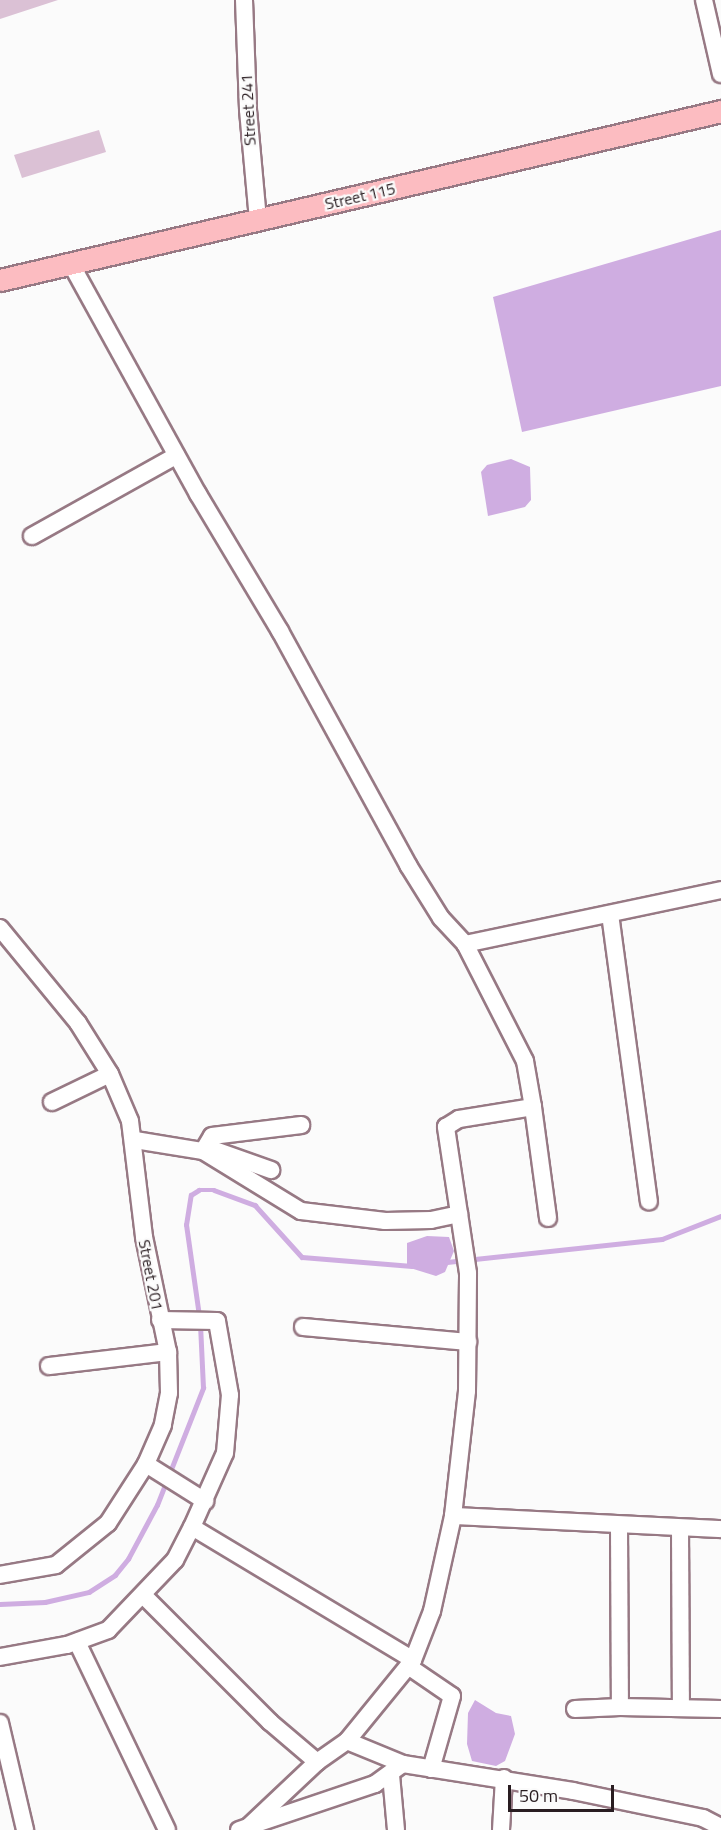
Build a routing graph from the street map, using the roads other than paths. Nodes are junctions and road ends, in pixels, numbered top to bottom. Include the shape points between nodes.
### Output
1 (244, 0) edge
2 (704, 0) edge
3 (721, 74) edge
4 (721, 111) edge
5 (258, 220) junction
6 (71, 264) junction
7 (0, 280) edge
8 (176, 456) junction
9 (32, 536) dead end
10 (721, 890) edge
11 (610, 914) junction
12 (0, 928) edge
13 (465, 944) junction
14 (110, 1074) junction
15 (52, 1102) dead end
16 (533, 1107) junction
17 (301, 1125) dead end
18 (135, 1140) junction
19 (204, 1148) junction
20 (271, 1170) dead end
21 (649, 1202) dead end
22 (459, 1214) junction
23 (548, 1218) dead end
24 (160, 1320) junction
25 (303, 1327) dead end
26 (468, 1342) junction
27 (168, 1352) junction
28 (49, 1366) dead end
29 (146, 1464) junction
30 (205, 1501) junction
31 (453, 1516) junction
32 (192, 1527) junction
33 (619, 1527) junction
34 (680, 1529) junction
35 (721, 1529) edge
36 (0, 1575) edge
37 (143, 1595) junction
38 (77, 1642) junction
39 (0, 1657) edge
40 (410, 1663) junction
41 (620, 1707) junction
42 (681, 1708) junction
43 (575, 1709) dead end
44 (721, 1709) edge
45 (0, 1723) edge
46 (347, 1741) junction
47 (317, 1762) junction
48 (397, 1769) junction
49 (430, 1769) junction
50 (504, 1779) junction
51 (721, 1827) edge
52 (244, 1828) edge
53 (25, 1830) edge
54 (167, 1830) edge
55 (396, 1830) edge
56 (501, 1830) edge

1 - 5 street, Street 241 via 248,121
2 - 3 street
4 - 5 main road, Street 115
5 - 6 main road, Street 115
6 - 7 main road, Street 115
6 - 8 street
8 - 9 street
8 - 13 street via 280,631 408,865 441,918
10 - 11 street
11 - 13 street
11 - 21 street
12 - 14 street, Street 201 via 78,1023
13 - 16 street via 525,1061
14 - 15 street
14 - 18 street, Street 201
16 - 22 street via 459,1119 446,1127
16 - 23 street
17 - 19 street via 220,1134 212,1136
18 - 19 street
18 - 24 street, Street 201 via 144,1237
19 - 20 street
19 - 22 street via 301,1211 385,1221 431,1220
22 - 26 street via 467,1269
24 - 27 street, Street 201
24 - 30 street via 217,1321 230,1395 230,1427 225,1453
25 - 26 street
26 - 31 street
27 - 28 street
27 - 29 street, Street 201 via 169,1393 163,1425
29 - 30 street
29 - 36 street, Street 201 via 108,1523 87,1543 56,1565
30 - 32 street
31 - 33 street
31 - 40 street via 432,1611
32 - 37 street via 175,1560
32 - 40 street
33 - 34 street
33 - 41 street
34 - 35 street
34 - 42 street
37 - 38 street via 108,1630
37 - 47 street via 270,1722
38 - 39 street
38 - 54 street
40 - 46 street
40 - 49 street via 452,1696
41 - 42 street
41 - 43 street
42 - 44 street
45 - 53 street
46 - 47 street
46 - 48 street
47 - 52 street
48 - 49 street
48 - 52 street
48 - 55 street
49 - 50 street
50 - 51 street via 703,1818
50 - 56 street

